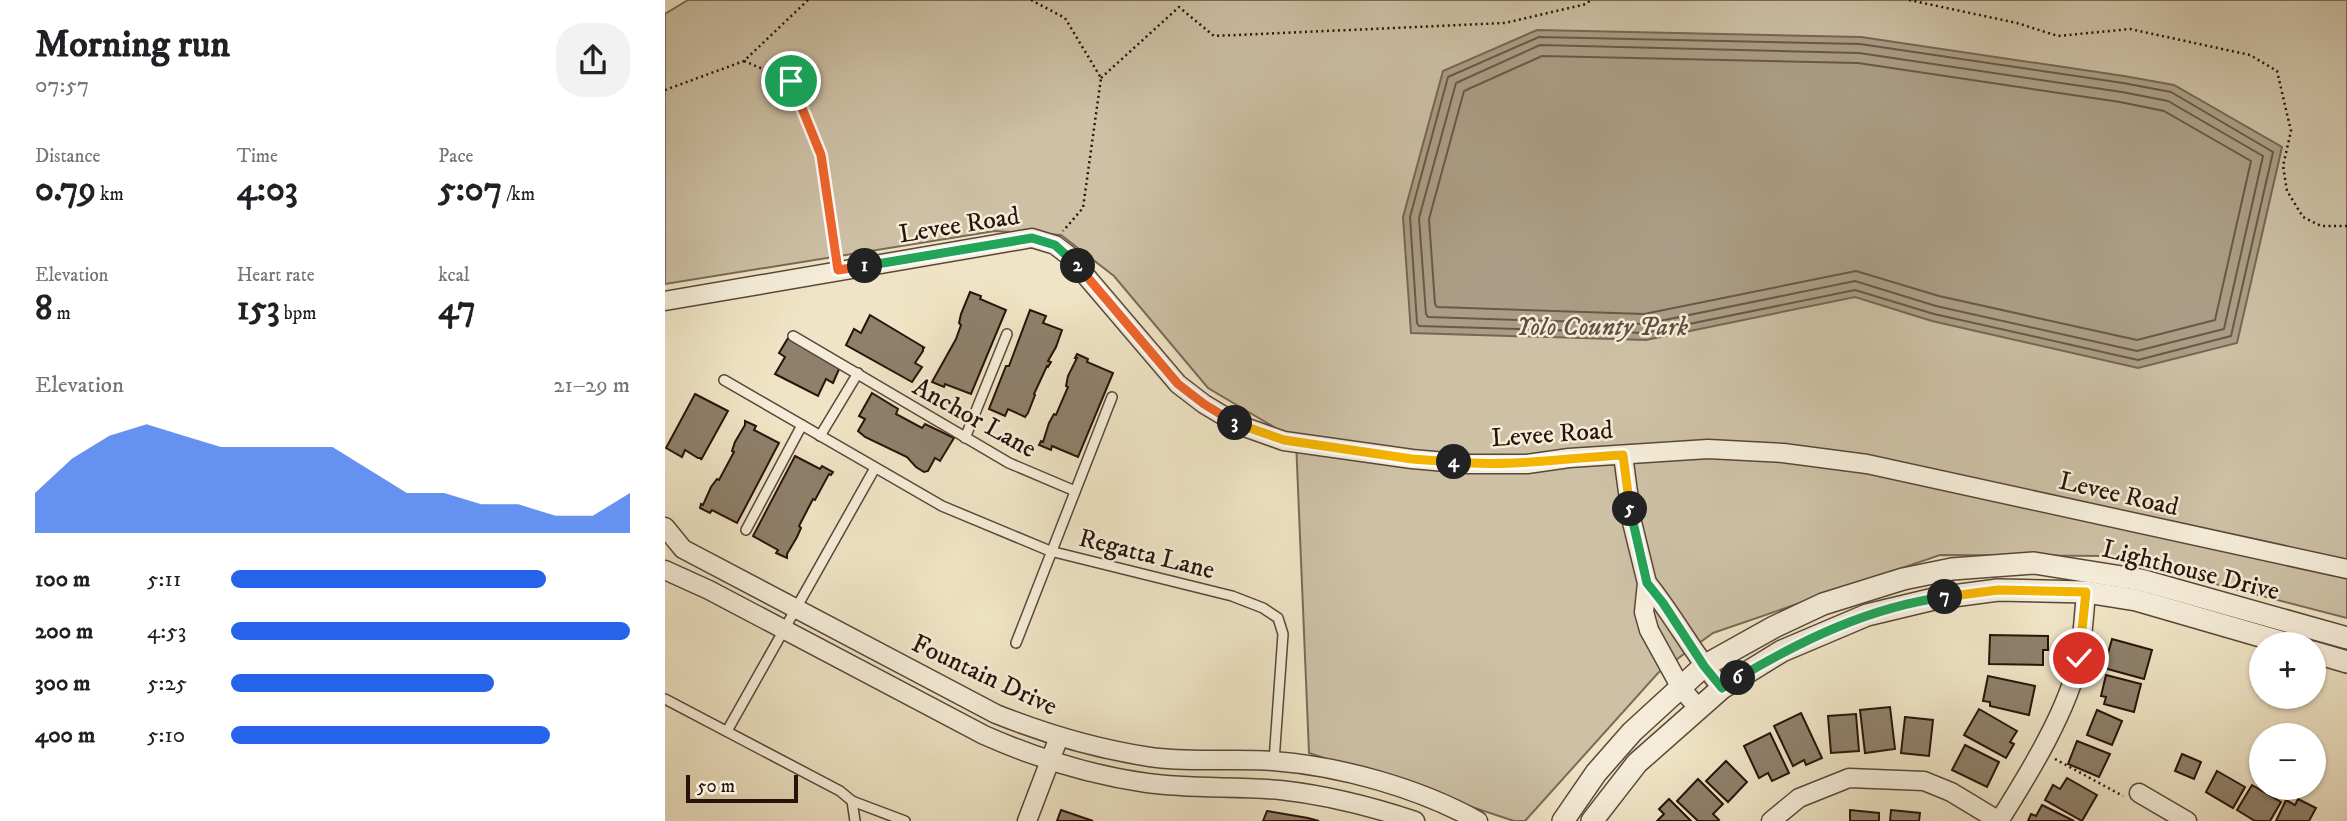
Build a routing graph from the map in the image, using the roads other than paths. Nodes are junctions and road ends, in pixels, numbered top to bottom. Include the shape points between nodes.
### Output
1 (665, 300) edge
2 (1007, 334) dead end
3 (793, 336) dead end
4 (858, 373) junction
5 (724, 380) dead end
6 (1112, 397) dead end
7 (802, 425) junction
8 (820, 436) junction
9 (965, 438) junction
10 (1623, 455) junction
11 (875, 468) junction
12 (1075, 492) junction
13 (665, 527) edge
14 (746, 530) dead end
15 (1051, 551) junction
16 (2347, 569) edge
17 (665, 570) edge
18 (1647, 583) junction
19 (2086, 592) junction
20 (796, 609) junction
21 (785, 630) junction
22 (2249, 633) edge
23 (2347, 638) edge
24 (1016, 643) dead end
25 (2326, 656) edge
26 (2347, 662) edge
27 (1704, 666) junction
28 (1681, 688) junction
29 (1722, 688) junction
30 (665, 699) edge
31 (1698, 708) junction
32 (727, 732) junction
33 (1059, 737) junction
34 (1274, 761) junction
35 (1051, 762) junction
36 (2139, 793) road end
37 (1580, 796) junction
38 (852, 801) junction
39 (855, 821) edge
40 (905, 821) edge
41 (1027, 821) edge
42 (1415, 821) edge
43 (1478, 821) edge
44 (1551, 821) edge
45 (1563, 821) edge
46 (1592, 821) edge
47 (1771, 821) edge
48 (1999, 821) edge
49 (2187, 821) edge

1 - 10 street, Levee Road via 1032,238 1068,255 1178,384 1239,425 1284,440 1469,464
2 - 9 lane
3 - 4 lane, Anchor Lane
4 - 8 lane
4 - 9 lane, Anchor Lane
5 - 7 lane, Regatta Lane
6 - 12 lane
7 - 8 lane, Regatta Lane
7 - 14 lane
8 - 11 lane, Regatta Lane
9 - 12 lane, Anchor Lane
10 - 16 street, Levee Road via 1708,449 1867,464
10 - 18 street via 1632,522
11 - 15 lane, Regatta Lane via 942,506
11 - 20 lane
12 - 15 lane
13 - 20 street, Fountain Drive via 684,549
15 - 24 lane
15 - 34 lane, Regatta Lane via 1231,596 1278,618 1283,634
17 - 21 street, Fountain Drive
18 - 27 street
18 - 28 street via 1644,612 1649,629
19 - 22 street, Lighthouse Drive via 2136,600
19 - 29 street, Lighthouse Drive via 1998,590 1867,615 1782,651
19 - 48 street via 2079,658 2069,691
20 - 21 lane
20 - 33 street, Fountain Drive via 996,714
21 - 32 lane
21 - 35 street, Fountain Drive via 984,735
23 - 27 street, Lighthouse Drive via 2141,580 2034,563 1952,569 1868,589 1774,627
25 - 26 street
27 - 28 street, Lighthouse Drive
27 - 29 street
28 - 31 street
28 - 37 street, Lighthouse Drive via 1632,732
29 - 31 street, Lighthouse Drive
30 - 32 lane
31 - 46 street, Lighthouse Drive via 1637,763
32 - 38 lane
33 - 34 street, Fountain Drive via 1151,757
33 - 35 street
34 - 43 street, Fountain Drive via 1389,784
35 - 41 street
35 - 42 street, Fountain Drive via 1147,783 1330,797
36 - 49 street
37 - 44 street
37 - 45 street, Lighthouse Drive
38 - 39 lane
38 - 40 lane
47 - 48 street via 1798,798 1849,778 1924,781

